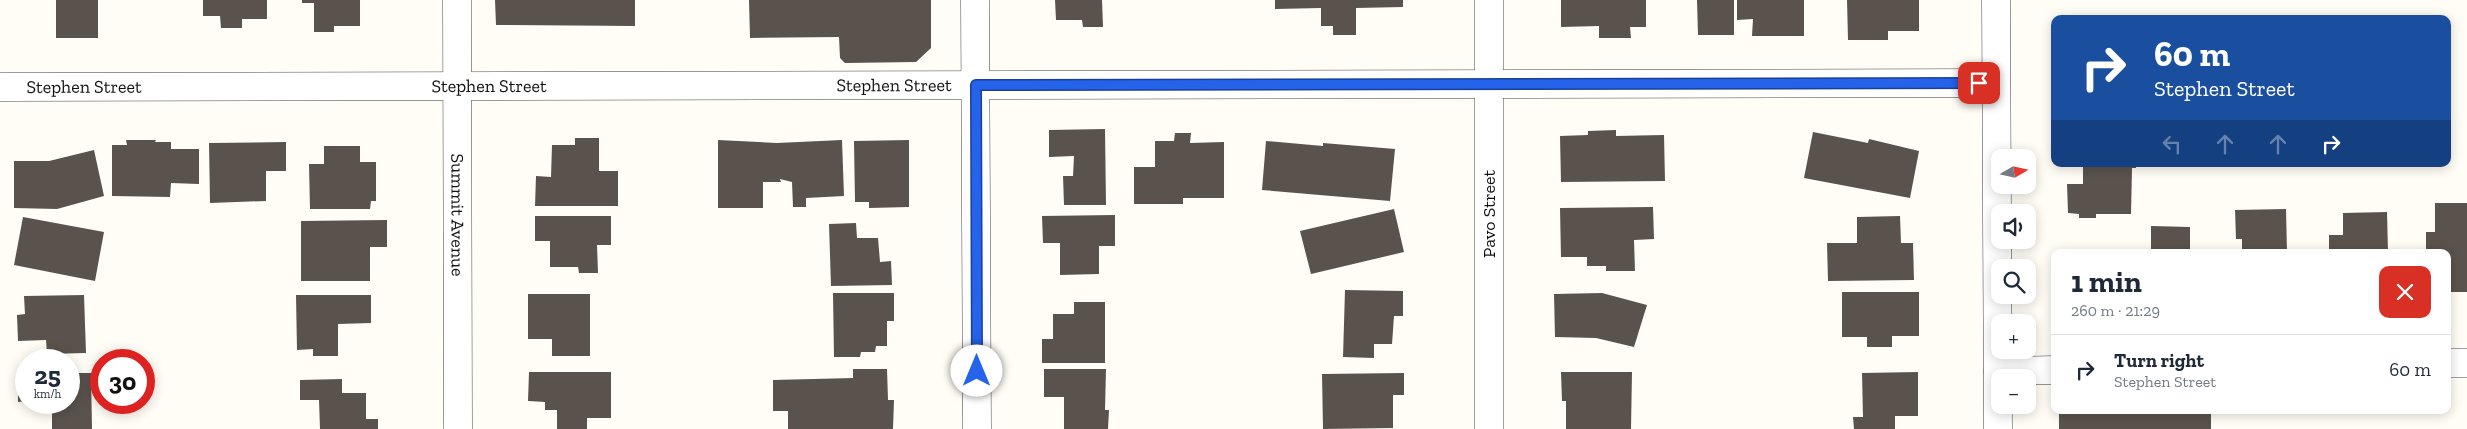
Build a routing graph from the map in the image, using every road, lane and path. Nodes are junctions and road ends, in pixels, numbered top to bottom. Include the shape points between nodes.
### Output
1 (457, 0) edge
2 (976, 0) edge
3 (1489, 0) edge
4 (1996, 0) edge
5 (1996, 83) junction
6 (1490, 84) junction
7 (976, 85) junction
8 (458, 87) junction
9 (0, 88) edge
10 (2451, 363) edge
11 (2467, 363) edge
12 (1998, 369) edge
13 (2036, 370) edge
14 (2051, 370) edge
15 (1998, 414) edge
16 (458, 429) edge
17 (977, 429) edge
18 (1489, 429) edge
19 (1998, 429) edge

1 - 8 street, Summit Avenue
2 - 7 street
3 - 6 street, Pavo Street
4 - 5 street
5 - 6 street, Stephen Street
5 - 12 street
6 - 7 street, Stephen Street
6 - 18 street, Pavo Street
7 - 8 street, Stephen Street
7 - 17 street
8 - 9 street, Stephen Street
8 - 16 street, Summit Avenue
10 - 11 street
13 - 14 street
15 - 19 street

